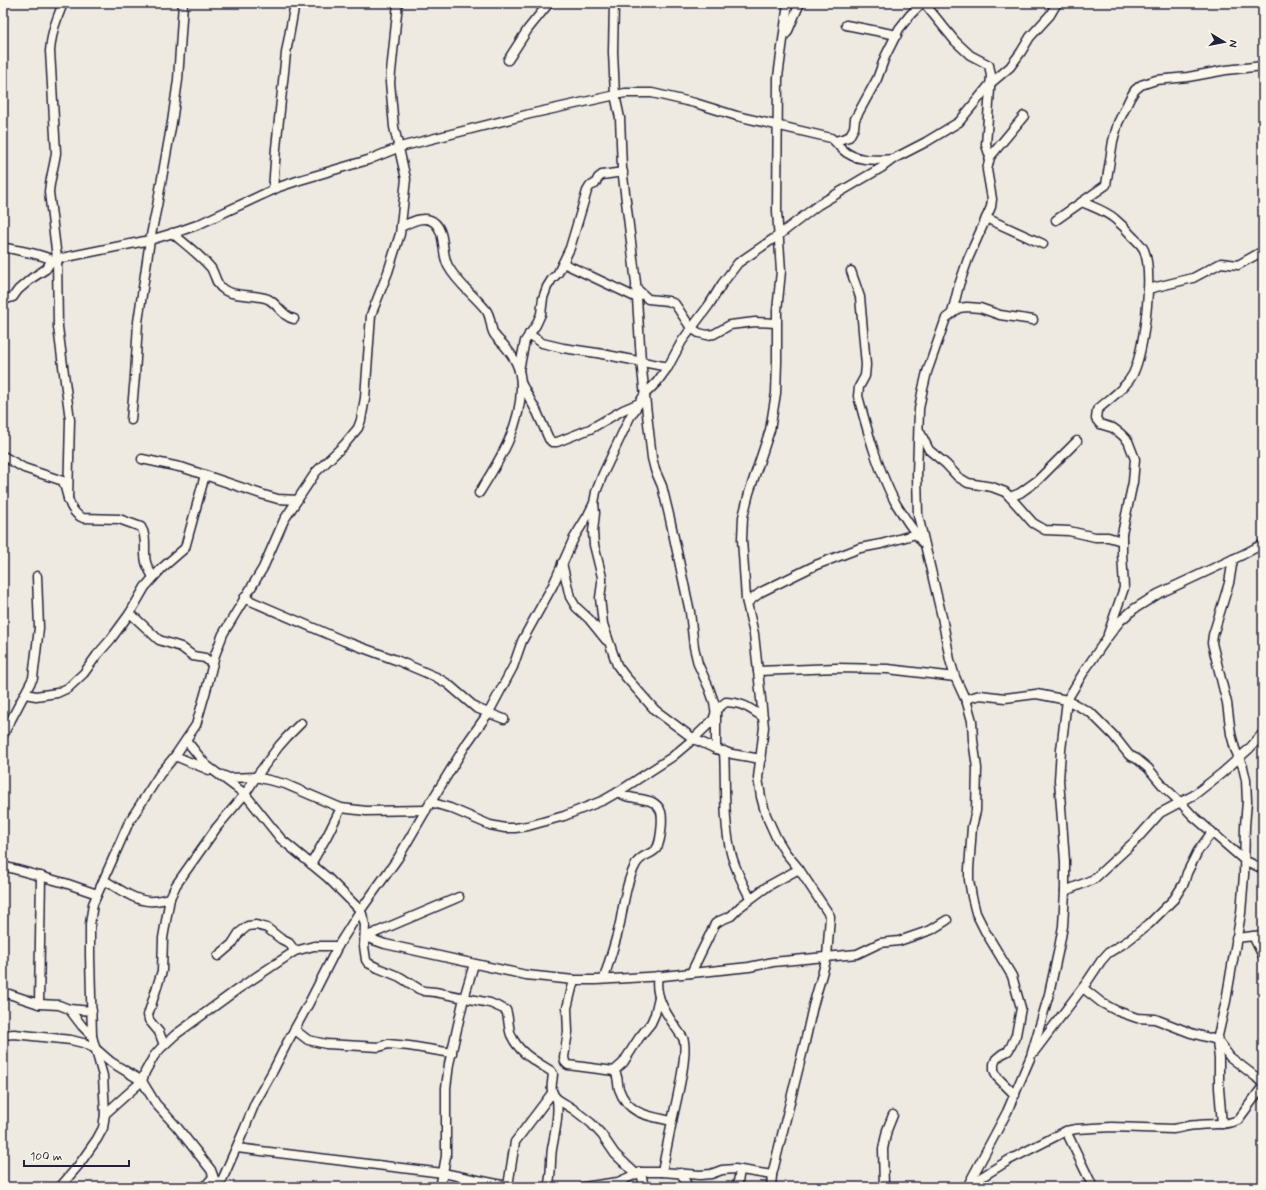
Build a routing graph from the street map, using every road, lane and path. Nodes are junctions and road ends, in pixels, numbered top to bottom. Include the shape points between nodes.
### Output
1 (62, 3) edge
2 (183, 3) edge
3 (295, 3) edge
4 (398, 3) edge
5 (549, 3) edge
6 (614, 3) edge
7 (788, 3) edge
8 (800, 3) edge
9 (923, 3) edge
10 (1057, 3) edge
11 (846, 25) dead end
12 (897, 35) junction
13 (782, 47) junction
14 (508, 60) dead end
15 (1263, 66) edge
16 (991, 83) junction
17 (615, 95) junction
18 (1024, 116) dead end
19 (779, 126) junction
20 (835, 141) junction
21 (400, 147) junction
22 (990, 157) junction
23 (893, 159) junction
24 (623, 172) junction
25 (273, 190) junction
26 (1082, 202) junction
27 (986, 218) junction
28 (1056, 220) dead end
29 (401, 227) junction
30 (172, 234) junction
31 (779, 235) junction
32 (150, 240) junction
33 (1043, 244) dead end
34 (3, 247) edge
35 (1263, 251) edge
36 (54, 259) junction
37 (563, 263) junction
38 (851, 271) dead end
39 (636, 288) junction
40 (1148, 289) junction
41 (637, 298) junction
42 (3, 300) edge
43 (952, 313) junction
44 (294, 319) dead end
45 (1033, 320) dead end
46 (776, 322) junction
47 (691, 328) junction
48 (530, 334) junction
49 (641, 361) junction
50 (668, 367) junction
51 (519, 371) junction
52 (520, 380) junction
53 (645, 394) junction
54 (637, 404) junction
55 (132, 420) dead end
56 (919, 429) junction
57 (1077, 441) dead end
58 (3, 456) edge
59 (142, 459) dead end
60 (205, 475) junction
61 (479, 493) dead end
62 (1010, 497) junction
63 (68, 499) junction
64 (297, 500) junction
65 (594, 503) junction
66 (916, 534) junction
67 (1122, 541) junction
68 (1263, 544) edge
69 (925, 546) junction
70 (1233, 559) junction
71 (562, 563) junction
72 (37, 576) dead end
73 (153, 577) junction
74 (244, 598) junction
75 (747, 603) junction
76 (130, 613) junction
77 (1107, 638) junction
78 (611, 646) junction
79 (212, 664) junction
80 (758, 671) junction
81 (955, 678) junction
82 (25, 694) junction
83 (966, 699) junction
84 (1067, 700) junction
85 (489, 712) junction
86 (716, 715) junction
87 (763, 717) junction
88 (504, 719) dead end
89 (301, 724) dead end
90 (1263, 732) edge
91 (3, 735) edge
92 (694, 739) junction
93 (186, 740) junction
94 (716, 749) junction
95 (724, 751) junction
96 (175, 756) junction
97 (1239, 758) junction
98 (760, 759) junction
99 (218, 774) junction
100 (256, 777) junction
101 (618, 792) junction
102 (245, 794) junction
103 (430, 802) junction
104 (1180, 802) junction
105 (341, 808) junction
106 (426, 810) junction
107 (1212, 832) junction
108 (1244, 860) junction
109 (311, 864) junction
110 (3, 866) edge
111 (799, 869) junction
112 (1263, 869) edge
113 (41, 876) junction
114 (104, 880) junction
115 (1065, 891) junction
116 (97, 894) junction
117 (459, 897) dead end
118 (170, 898) junction
119 (750, 898) junction
120 (154, 902) junction
121 (168, 911) junction
122 (360, 911) junction
123 (947, 920) dead end
124 (1263, 935) edge
125 (1253, 936) junction
126 (365, 937) junction
127 (1236, 938) junction
128 (338, 946) junction
129 (295, 951) junction
130 (218, 956) dead end
131 (1263, 956) edge
132 (827, 958) junction
133 (474, 964) junction
134 (691, 973) junction
135 (658, 976) junction
136 (604, 979) junction
137 (574, 980) junction
138 (1082, 988) junction
139 (3, 992) edge
140 (659, 996) junction
141 (464, 998) junction
142 (39, 1004) junction
143 (69, 1010) junction
144 (92, 1011) junction
145 (295, 1030) junction
146 (3, 1035) edge
147 (92, 1036) junction
148 (1217, 1040) junction
149 (164, 1045) junction
150 (96, 1049) junction
151 (452, 1053) junction
152 (1032, 1056) junction
153 (614, 1071) junction
154 (142, 1081) junction
155 (1263, 1085) edge
156 (1015, 1095) junction
157 (555, 1096) junction
158 (105, 1114) junction
159 (893, 1115) dead end
160 (672, 1121) junction
161 (1222, 1124) junction
162 (1066, 1131) junction
163 (237, 1148) junction
164 (740, 1171) junction
165 (662, 1172) junction
166 (443, 1173) junction
167 (638, 1173) junction
168 (681, 1173) junction
169 (772, 1175) junction
170 (213, 1177) junction
171 (968, 1186) edge
172 (60, 1187) edge
173 (202, 1187) edge
174 (218, 1187) edge
175 (440, 1187) edge
176 (510, 1187) edge
177 (548, 1187) edge
178 (582, 1187) edge
179 (644, 1187) edge
180 (688, 1187) edge
181 (737, 1187) edge
182 (770, 1187) edge
183 (884, 1187) edge
184 (1093, 1187) edge

1 - 36 street via 50,51 56,153 48,192
2 - 32 street via 177,87
3 - 25 street via 286,54
4 - 21 street via 390,82 392,115
5 - 14 street
6 - 17 street
7 - 13 street
8 - 13 street
9 - 12 street via 910,15
9 - 16 street via 955,42 970,55 989,65
10 - 16 street via 1010,67
11 - 12 street
12 - 20 street via 855,119 852,132 849,137
13 - 19 street via 778,77
15 - 26 street via 1156,80 1134,90 1118,123 1106,185
16 - 22 street via 986,144
16 - 23 street via 959,122
17 - 19 street via 652,93
17 - 21 street
17 - 24 street via 620,118
18 - 22 street
19 - 20 street
19 - 31 street
20 - 23 street via 849,155 862,159
21 - 25 street via 368,160
21 - 29 street via 406,179
22 - 27 street via 987,170 992,199
23 - 31 street via 818,205
24 - 37 street via 602,175 590,186
24 - 39 street
25 - 30 street
26 - 28 street
26 - 40 street via 1114,218 1139,243 1144,250 1148,269
27 - 33 street
27 - 43 street via 968,259
29 - 51 street via 425,218 434,223 440,232 447,265 468,293 486,310 493,334 516,360
29 - 64 street via 388,272 371,315 365,398 358,428 316,472
30 - 32 street
30 - 44 street via 204,261 223,289 268,299 289,318
31 - 46 street via 781,271
31 - 47 street via 734,267
32 - 36 street
32 - 55 street via 138,322
34 - 36 street
35 - 40 street via 1238,265 1221,263 1193,278
36 - 42 street via 13,297
36 - 63 street via 58,327 70,420
37 - 41 street
37 - 48 street via 547,287 541,314
38 - 66 street via 860,297 866,365 858,387 858,396 873,451 887,485
39 - 41 street
39 - 47 street via 648,299 675,304
40 - 67 street via 1142,344 1133,375 1115,396 1097,410 1096,414 1100,424 1112,428 1128,441 1135,459
41 - 49 street
43 - 45 street via 959,308 980,308 1000,315
43 - 56 street via 946,318 927,372
46 - 47 street via 730,325 707,335
46 - 75 street via 776,393 771,424 743,517 742,539
47 - 50 street
48 - 49 street via 542,342 557,347
48 - 51 street via 525,341
49 - 50 street
49 - 53 street
50 - 53 street
51 - 52 street
52 - 54 street via 552,442 590,429
52 - 61 street via 517,420 500,459
53 - 54 street
53 - 86 street via 652,458 670,519 690,612 698,664 714,702
54 - 65 street via 603,474
56 - 62 street via 929,450 958,477 968,483 999,489
56 - 69 street via 918,515
57 - 62 street via 1038,480
58 - 63 street via 24,468 63,481
59 - 60 street
60 - 64 street via 278,499
60 - 73 street via 185,548
62 - 67 street via 1033,523 1045,530 1069,531
63 - 73 street via 73,510 83,518 119,519 141,526 145,538 146,563
64 - 74 street via 284,520 263,568
65 - 71 street
65 - 78 street via 594,545 602,577 601,610
66 - 69 street
66 - 75 street via 837,556 761,592
67 - 77 street via 1124,588
68 - 70 street
69 - 81 street
70 - 77 street via 1158,594 1134,609
70 - 97 street via 1212,643 1227,703 1231,734
71 - 78 street via 570,597
71 - 85 street
72 - 82 street via 38,628 33,678
73 - 76 street
74 - 79 street via 223,634
74 - 85 street via 436,677 476,708
75 - 80 street
76 - 79 street via 159,640 181,647 193,656 205,658
76 - 82 street via 84,673 68,688 43,696
77 - 84 street
78 - 92 street via 625,676 655,710
79 - 93 street via 196,725
80 - 81 street via 888,669
80 - 87 street
81 - 83 street
82 - 91 street
83 - 84 street via 980,695 1005,698 1036,694
83 - 156 street via 972,721 977,768 969,880 976,913 1012,976 1021,1008 1016,1035 1011,1046 994,1064 997,1077
84 - 104 street via 1091,713 1129,755 1148,768
84 - 115 street via 1060,780
85 - 88 street
85 - 103 street
86 - 87 street via 721,705 726,702 738,702
86 - 92 street
86 - 94 street
87 - 98 street
89 - 100 street via 287,737
90 - 97 street
92 - 94 street
92 - 101 street via 672,757
93 - 96 street
93 - 99 street via 206,765
94 - 95 street
95 - 98 street
95 - 119 street via 728,841 740,878
96 - 99 street
96 - 114 street via 160,774 129,822
97 - 104 street
97 - 108 street via 1246,780 1247,800
98 - 111 street via 758,778 766,815 786,852
99 - 100 street via 229,778
99 - 102 street
100 - 102 street
100 - 105 street via 285,784
101 - 103 street via 564,816 515,828 490,825
101 - 136 street via 656,804 662,820 659,846 641,857 631,876
102 - 109 street via 281,839
102 - 118 street via 217,826
103 - 106 street
104 - 107 street
104 - 115 street via 1160,813 1135,841 1094,879
105 - 106 street via 366,811
105 - 109 street
106 - 122 street via 398,858
107 - 108 street
107 - 138 street via 1198,851 1184,884 1174,899 1143,929 1108,953
108 - 112 street
108 - 127 street via 1241,913
109 - 122 street
110 - 113 street
111 - 119 street
111 - 132 street via 830,916
113 - 116 street
113 - 142 street
114 - 116 street
114 - 120 street via 128,894
115 - 152 street via 1059,948
116 - 144 street via 90,924
117 - 126 street
118 - 120 street
118 - 121 street
119 - 134 street via 731,916 714,924
120 - 121 street
121 - 149 street via 163,938 162,971 148,1015
122 - 126 street via 365,926
122 - 128 street
123 - 132 street via 931,930 899,941 880,943 857,954
124 - 125 street
125 - 127 street
125 - 131 street
126 - 133 street
126 - 141 street via 364,946 368,963 400,977 419,989
127 - 148 street
128 - 129 street via 314,946
128 - 145 street
129 - 130 street via 290,943 266,928 256,925 248,926 239,933 232,944
129 - 149 street via 238,989
132 - 134 street
132 - 169 street
133 - 137 street
133 - 141 street
134 - 135 street
135 - 136 street
135 - 140 street
136 - 137 street
137 - 153 street via 567,1008 565,1062 568,1065
138 - 148 street via 1117,1011 1137,1018 1155,1019
138 - 152 street
139 - 142 street
140 - 153 street via 651,1023
140 - 160 street via 685,1042
141 - 151 street
141 - 157 street via 506,1010 511,1035 518,1046 528,1057 553,1074 551,1089
142 - 143 street
143 - 144 street
143 - 147 street
144 - 147 street
145 - 151 street via 308,1040 326,1044 379,1047 388,1044
145 - 163 street via 255,1103
146 - 150 street via 71,1040
147 - 150 street
148 - 155 street via 1230,1057
148 - 161 street
149 - 154 street via 154,1056
150 - 154 street via 111,1062
150 - 158 street via 103,1076
151 - 166 street via 446,1088 446,1156
152 - 156 street
153 - 160 street via 624,1099 631,1108 640,1114
154 - 158 street
154 - 170 street via 156,1104 211,1170
155 - 161 street via 1238,1120
156 - 171 street
157 - 167 street via 591,1123 615,1154
157 - 176 street via 516,1142
157 - 177 street via 558,1114 552,1150 552,1173
158 - 172 street via 98,1139
159 - 183 street via 882,1149
160 - 165 street
161 - 162 street via 1173,1129 1112,1127
162 - 171 street via 1009,1160
162 - 184 street
163 - 166 street
163 - 174 street
164 - 168 street via 722,1170 700,1175
164 - 169 street
164 - 181 street
165 - 167 street
165 - 168 street
166 - 175 street
166 - 176 street
167 - 178 street via 618,1182
167 - 179 street
168 - 180 street
169 - 182 street
170 - 173 street
170 - 174 street

